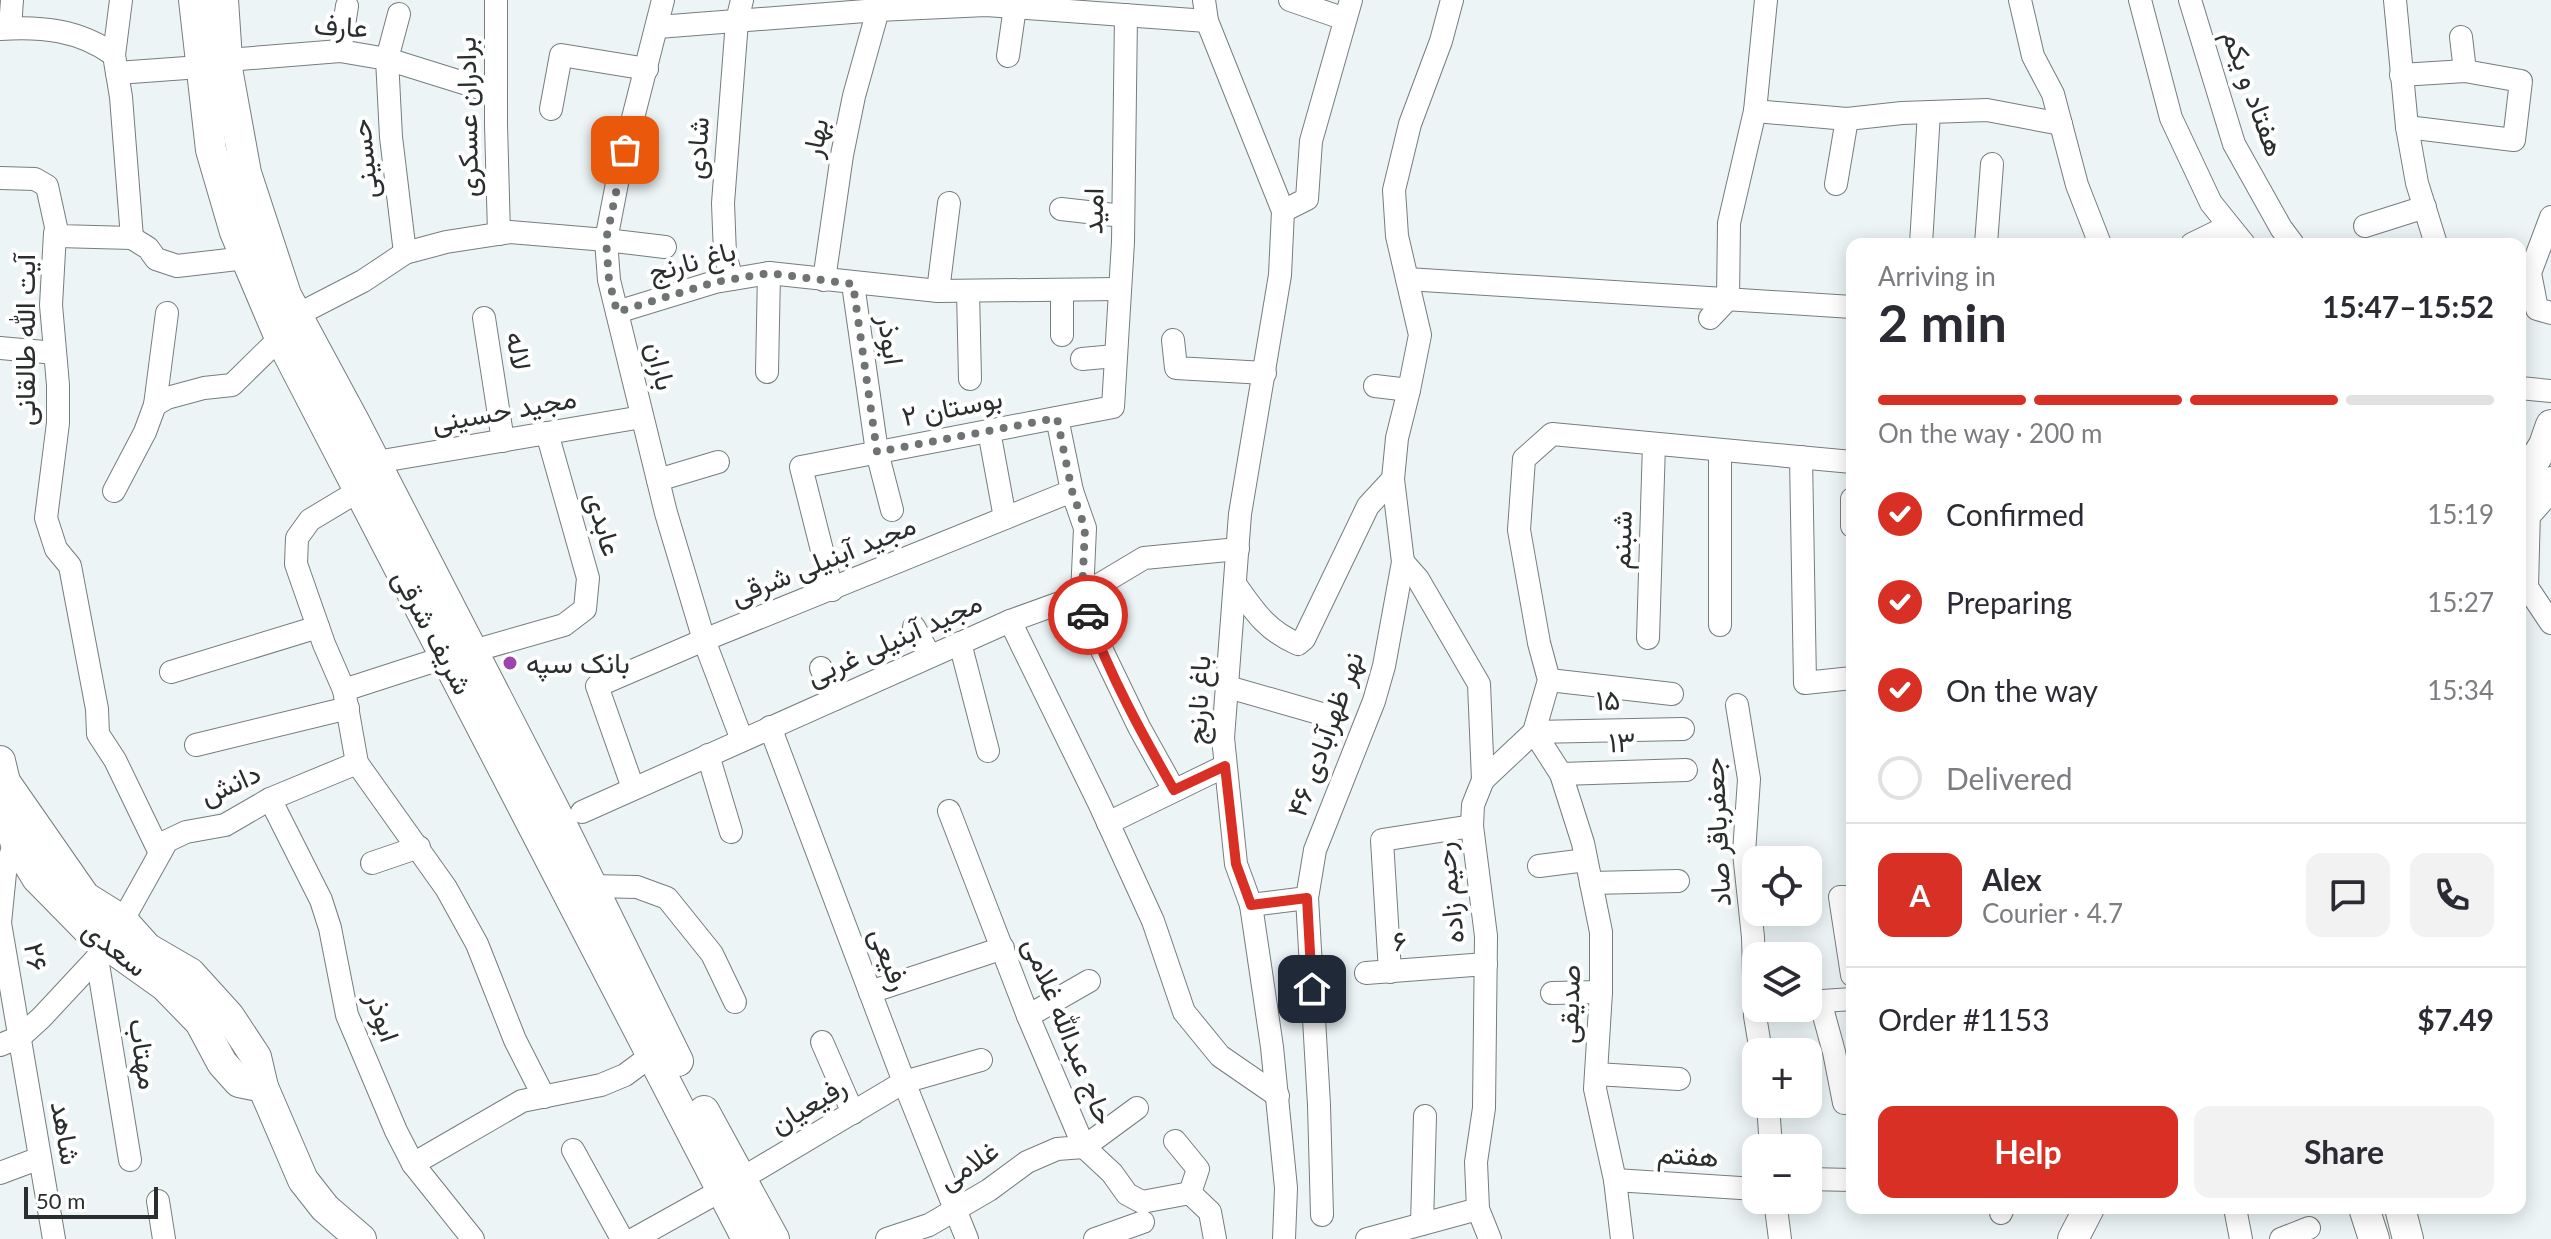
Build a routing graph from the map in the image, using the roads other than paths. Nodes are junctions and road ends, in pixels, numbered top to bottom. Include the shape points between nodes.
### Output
1 (12, 0) edge
2 (121, 0) edge
3 (194, 0) edge
4 (223, 0) edge
5 (496, 0) edge
6 (663, 0) edge
7 (1290, 0) edge
8 (1452, 0) edge
9 (1766, 0) edge
10 (2020, 0) edge
11 (2140, 0) edge
12 (2190, 0) edge
13 (2395, 0) edge
14 (950, 3) edge
15 (347, 6) dead end
16 (1015, 7) junction
17 (739, 10) edge
18 (878, 10) junction
19 (1348, 10) edge
20 (1206, 11) edge
21 (399, 14) dead end
22 (1126, 15) junction
23 (658, 27) junction
24 (5, 28) edge
25 (2461, 37) dead end
26 (340, 51) junction
27 (1008, 56) dead end
28 (387, 59) junction
29 (116, 64) junction
30 (214, 64) junction
31 (647, 69) junction
32 (2465, 71) junction
33 (2401, 75) junction
34 (496, 93) junction
35 (551, 109) dead end
36 (1755, 111) junction
37 (1929, 112) junction
38 (1847, 119) junction
39 (2061, 124) junction
40 (2407, 127) junction
41 (1992, 164) dead end
42 (0, 178) edge
43 (1836, 184) dead end
44 (949, 203) dead end
45 (2425, 207) junction
46 (1061, 209) dead end
47 (1283, 211) junction
48 (1123, 216) junction
49 (2551, 217) edge
50 (2229, 226) junction
51 (2365, 226) dead end
52 (55, 233) junction
53 (499, 234) junction
54 (132, 238) junction
55 (1921, 238) edge
56 (1986, 238) edge
57 (2098, 238) edge
58 (2204, 238) edge
59 (2239, 238) edge
60 (2288, 238) edge
61 (2434, 238) edge
62 (606, 240) junction
63 (665, 247) dead end
64 (405, 253) junction
65 (246, 258) junction
66 (769, 273) junction
67 (732, 279) junction
68 (1407, 279) junction
69 (824, 280) junction
70 (853, 284) junction
71 (1118, 289) junction
72 (1062, 290) junction
73 (938, 291) junction
74 (968, 291) junction
75 (1728, 299) junction
76 (1846, 307) edge
77 (617, 312) junction
78 (167, 313) dead end
79 (2551, 313) edge
80 (484, 318) dead end
81 (1710, 318) dead end
82 (289, 327) junction
83 (1062, 335) dead end
84 (1173, 340) dead end
85 (0, 348) edge
86 (55, 353) junction
87 (1115, 356) junction
88 (1082, 359) dead end
89 (767, 372) dead end
90 (1265, 373) junction
91 (970, 379) dead end
92 (1375, 386) dead end
93 (2526, 389) edge
94 (1409, 390) junction
95 (2551, 391) edge
96 (155, 405) junction
97 (1113, 407) joint
98 (642, 417) junction
99 (1057, 418) junction
100 (2551, 425) edge
101 (989, 431) junction
102 (547, 433) junction
103 (503, 441) junction
104 (1654, 444) junction
105 (1720, 450) junction
106 (877, 452) junction
107 (1801, 457) junction
108 (1846, 461) edge
109 (376, 462) junction
110 (718, 462) dead end
111 (1393, 479) junction
112 (658, 480) junction
113 (2551, 482) edge
114 (360, 490) junction
115 (114, 491) dead end
116 (1072, 491) junction
117 (2530, 505) edge
118 (892, 510) dead end
119 (1005, 518) junction
120 (2526, 544) edge
121 (1238, 549) junction
122 (1403, 562) junction
123 (2526, 579) edge
124 (1235, 584) junction
125 (832, 590) junction
126 (1082, 595) junction
127 (1010, 621) junction
128 (2551, 623) edge
129 (1720, 625) dead end
130 (318, 627) junction
131 (914, 627) dead end
132 (1648, 638) dead end
133 (704, 640) junction
134 (960, 643) junction
135 (460, 654) junction
136 (930, 656) junction
137 (821, 668) dead end
138 (171, 672) dead end
139 (1846, 679) edge
140 (1549, 680) junction
141 (1228, 687) junction
142 (1672, 694) dead end
143 (346, 699) junction
144 (835, 699) junction
145 (1737, 705) dead end
146 (491, 714) junction
147 (1329, 716) dead end
148 (770, 727) junction
149 (1683, 729) dead end
150 (1534, 732) junction
151 (742, 740) junction
152 (196, 745) dead end
153 (988, 751) dead end
154 (708, 755) junction
155 (357, 763) junction
156 (1225, 766) junction
157 (1686, 770) dead end
158 (1561, 774) junction
159 (2, 775) edge
160 (1483, 780) junction
161 (633, 788) junction
162 (1174, 790) junction
163 (270, 799) junction
164 (949, 811) dead end
165 (582, 812) dead end
166 (1108, 823) junction
167 (1472, 826) junction
168 (731, 832) dead end
169 (419, 847) junction
170 (160, 853) junction
171 (8, 855) edge
172 (1586, 860) junction
173 (372, 863) dead end
174 (1539, 866) dead end
175 (1678, 881) dead end
176 (1591, 883) junction
177 (592, 886) junction
178 (1846, 897) edge
179 (1307, 898) junction
180 (1251, 905) junction
181 (1846, 926) edge
182 (109, 941) junction
183 (1003, 948) junction
184 (1486, 964) junction
185 (1390, 972) junction
186 (1366, 973) dead end
187 (1089, 981) dead end
188 (5, 983) edge
189 (870, 992) junction
190 (1601, 992) junction
191 (1552, 993) dead end
192 (1846, 999) edge
193 (1822, 1001) edge
194 (735, 1002) dead end
195 (1028, 1016) junction
196 (1822, 1016) edge
197 (1759, 1038) edge
198 (10, 1041) edge
199 (822, 1042) dead end
200 (1843, 1052) edge
201 (652, 1055) junction
202 (981, 1060) dead end
203 (1596, 1074) junction
204 (1679, 1079) dead end
205 (904, 1082) junction
206 (1278, 1096) junction
207 (544, 1097) junction
208 (1846, 1103) edge
209 (1137, 1108) dead end
210 (853, 1113) junction
211 (1425, 1116) dead end
212 (1175, 1141) dead end
213 (1084, 1147) junction
214 (573, 1150) dead end
215 (40, 1158) junction
216 (130, 1160) dead end
217 (413, 1164) junction
218 (0, 1173) edge
219 (1822, 1179) edge
220 (1615, 1180) junction
221 (1846, 1180) edge
222 (732, 1185) junction
223 (1742, 1188) edge
224 (1190, 1193) junction
225 (158, 1201) dead end
226 (1478, 1209) junction
227 (956, 1210) junction
228 (1777, 1214) edge
229 (2086, 1214) edge
230 (2104, 1214) edge
231 (2236, 1214) edge
232 (2366, 1214) edge
233 (2402, 1214) edge
234 (1322, 1215) dead end
235 (1143, 1221) edge
236 (1422, 1224) junction
237 (2309, 1228) dead end
238 (54, 1239) edge
239 (164, 1239) edge
240 (361, 1239) edge
241 (473, 1239) edge
242 (633, 1239) edge
243 (747, 1239) edge
244 (774, 1239) edge
245 (887, 1239) edge
246 (967, 1239) edge
247 (1095, 1239) edge
248 (1215, 1239) edge
249 (1284, 1239) edge
250 (1368, 1239) edge
251 (1490, 1239) edge
252 (1622, 1239) edge
253 (1780, 1239) edge
254 (2073, 1239) edge
255 (2092, 1239) edge
256 (2241, 1239) edge
257 (2281, 1239) edge
258 (2374, 1239) edge
259 (2408, 1239) edge

1 - 24 street
2 - 29 street
3 - 30 main road, شریف شرقی
4 - 30 main road, شریف شرقی
5 - 34 street, برادران عسکری
6 - 23 street, باران
7 - 19 street
8 - 68 street, نهر ظهرآبادی ۴۶ via 1394,190
9 - 36 street
10 - 39 street via 2033,56 2053,94
11 - 50 street via 2171,118 2211,203
12 - 60 street, هفتاد و یکم via 2234,144
13 - 33 street
14 - 16 street
14 - 18 street
15 - 26 street
16 - 22 street
16 - 27 street
17 - 18 street
17 - 23 street
17 - 67 street, شادی via 723,203 725,255
18 - 69 street, بهار via 842,155
19 - 47 street via 1311,141 1307,199
20 - 22 street
20 - 47 street, باغ نارنج
21 - 28 street, حسینی
22 - 48 street, امید
23 - 31 street, باران
24 - 29 street via 69,33 100,44
25 - 32 street
26 - 28 street, عارف
26 - 30 street, عارف
28 - 34 street, عارف
28 - 64 street, حسینی
29 - 30 street, عارف
29 - 54 street
30 - 65 main road, شریف شرقی via 211,150
30 - 82 main road, شریف شرقی via 286,295
31 - 35 street via 561,55
31 - 62 street, باران
32 - 33 street
32 - 40 street via 2521,81 2514,140
33 - 40 street
34 - 53 street, برادران عسکری
36 - 38 street
36 - 75 street via 1729,223
37 - 38 street
37 - 39 street via 1987,110
37 - 55 street
38 - 43 street
39 - 57 street
40 - 45 street
41 - 56 street
42 - 52 street, آیت الله طالقانی via 35,179 47,186
44 - 73 street
45 - 51 street
45 - 61 street
46 - 48 street
47 - 90 street, باغ نارنج via 1280,275
48 - 71 street, امید
49 - 79 street via 2530,273 2537,309
50 - 58 street
50 - 59 street
52 - 54 street
52 - 86 street, آیت الله طالقانی
53 - 62 street
53 - 64 street
54 - 65 street via 156,259 177,266
62 - 63 street
62 - 77 street, باران
64 - 82 street
65 - 82 main road, شریف شرقی
66 - 67 street, باغ نارنج
66 - 69 street, باغ نارنج
66 - 89 street
67 - 77 street, باغ نارنج
68 - 75 street
68 - 94 street, نهر ظهرآبادی ۴۶ via 1420,335
69 - 70 street, باغ نارنج
70 - 73 street, باغ نارنج
70 - 106 street, ابوذر
71 - 72 street, باغ نارنج
71 - 87 street, امید
72 - 74 street, باغ نارنج
72 - 83 street
73 - 74 street, باغ نارنج
74 - 91 street
75 - 76 street
75 - 81 street
77 - 98 street, باران
78 - 96 street
80 - 103 street, لاله
82 - 96 street via 232,385 204,388
82 - 109 main road, شریف شرقی
82 - 114 main road, شریف شرقی
84 - 90 street via 1176,368
85 - 86 street
86 - 170 street, آیت الله طالقانی via 58,423 46,518 56,549 70,566 98,734
87 - 88 street
87 - 97 street, امید
90 - 121 street, باغ نارنج
92 - 94 street
93 - 95 street
94 - 111 street, نهر ظهرآبادی ۴۶
96 - 115 street
97 - 99 street, بوستان ۲
98 - 102 street, مجید حسینی
98 - 112 street, باران
99 - 101 street, بوستان ۲
99 - 116 street
100 - 117 main road
101 - 106 street, بوستان ۲
101 - 119 street
102 - 103 street, مجید حسینی
102 - 135 street, عابدی via 588,578 585,609 564,625
103 - 109 street, مجید حسینی
104 - 105 street
104 - 132 street, شبنم
104 - 140 street via 1552,434 1524,459 1519,530
105 - 107 street
105 - 129 street
106 - 118 street, ابوذر
106 - 125 street, بوستان ۲ via 801,467
107 - 108 street
107 - 139 street via 1805,683
109 - 135 main road, شریف شرقی
110 - 112 street
111 - 122 street, نهر ظهرآبادی ۴۶
111 - 124 street via 1368,506 1298,644 1278,635
112 - 133 street, باران
113 - 117 main road
114 - 130 street via 310,520 297,538 296,564
114 - 135 main road, شریف شرقی
116 - 119 street, مجید آبنیلی شرقی
116 - 126 street via 1085,528
117 - 120 street
119 - 125 street, مجید آبنیلی شرقی
121 - 124 street, باغ نارنج
121 - 126 street, مجید آبنیلی غربی via 1144,558
122 - 160 street, رحیم زاده via 1479,684
122 - 179 street, نهر ظهرآبادی ۴۶ via 1378,689 1315,850
123 - 128 street
124 - 141 street, باغ نارنج
125 - 133 street, مجید آبنیلی شرقی
126 - 127 street, مجید آبنیلی غربی
126 - 162 street via 1103,653
127 - 134 street, مجید آبنیلی غربی
127 - 166 street
130 - 138 street
130 - 143 street
131 - 136 street
133 - 151 street, باران
133 - 161 street, مجید آبنیلی شرقی via 597,686
134 - 136 street, مجید آبنیلی غربی
134 - 153 street
135 - 143 street, عابدی
135 - 146 main road, شریف شرقی
136 - 144 street, مجید آبنیلی غربی
137 - 144 street
140 - 142 street
140 - 150 street
141 - 147 street
141 - 156 street, باغ نارنج
143 - 152 street, عابدی via 232,727
143 - 155 street
144 - 148 street, مجید آبنیلی غربی
145 - 197 street, جعفرباقر صاد via 1749,779 1744,853
146 - 177 main road, شریف شرقی
146 - 201 main road, شریف شرقی
148 - 151 street, مجید آبنیلی غربی
148 - 189 street, رفیعی
149 - 150 street, ۱۵
150 - 158 street, صدیقی
150 - 160 street
151 - 154 street, مجید آبنیلی غربی
154 - 161 street, مجید آبنیلی غربی
154 - 168 street
155 - 163 street, دانش
155 - 169 street
156 - 162 street
156 - 180 street, باغ نارنج via 1236,864
157 - 158 street, ۱۳
158 - 172 street, صدیقی
159 - 171 main road, سعدی
159 - 182 main road, سعدی
160 - 167 street, رحیم زاده
161 - 165 street, مجید آبنیلی غربی
162 - 166 street
163 - 170 street, دانش via 225,825 167,841
163 - 217 street, ابوذر via 321,900 347,1015
164 - 183 street, حاج عبدالله غلامی
166 - 206 street via 1153,921 1184,1012 1220,1056
167 - 184 street, رحیم زاده
167 - 185 street via 1382,840
169 - 173 street
169 - 207 street via 477,944
170 - 182 street, دانش
171 - 182 main road, سعدی via 92,934
171 - 188 street, ۲۶ via 0,923
172 - 174 street
172 - 176 street, صدیقی
175 - 176 street
176 - 190 street, صدیقی via 1601,932
177 - 194 street via 637,887 667,898 712,954
177 - 222 main road, شریف شرقی via 694,1094
178 - 181 street via 1840,897
179 - 180 street
179 - 234 street, نهر ظهرآبادی ۴۶
180 - 206 street, باغ نارنج
182 - 198 street, دانش via 42,1017
182 - 216 street, مهتاب
182 - 240 main road, سعدی via 200,1022 239,1082 263,1087 303,1180
183 - 189 street
183 - 195 street, حاج عبدالله غلامی
184 - 185 street, ۶
184 - 226 street, رحیم زاده
185 - 186 street, ۶
187 - 195 street
188 - 198 street, ۲۶
189 - 205 street, رفیعی
190 - 191 street
190 - 203 street, صدیقی
192 - 193 street
195 - 213 street, حاج عبدالله غلامی
196 - 200 street
198 - 215 street, شاهد
199 - 210 street
200 - 208 street
201 - 207 street via 601,1085
201 - 222 main road, شریف شرقی
202 - 205 street, رفیعیان
203 - 204 street
203 - 220 street, صدیقی via 1601,1126
205 - 210 street, رفیعیان
205 - 227 street, رفیعی
206 - 249 street, باغ نارنج via 1286,1188
207 - 217 street via 522,1101
209 - 213 street
210 - 222 street, رفیعیان
211 - 236 street
212 - 224 street via 1198,1169
213 - 227 street, غلامی via 1057,1149 1027,1162
213 - 235 street, حاج عبدالله غلامی via 1112,1173
214 - 242 street
215 - 218 street
215 - 238 street, شاهد
217 - 241 street, ابوذر
219 - 221 street
220 - 223 street, هفتم
220 - 252 street, صدیقی
222 - 242 street, رفیعیان
222 - 243 main road, شریف شرقی
222 - 244 main road, شریف شرقی
224 - 235 street
224 - 248 street via 1210,1212
225 - 239 street
226 - 236 street
226 - 251 street, رحیم زاده
227 - 245 street, غلامی
227 - 246 street, رفیعی
228 - 253 street
229 - 254 main road
230 - 255 main road
231 - 256 street
232 - 258 main road
233 - 259 main road
235 - 247 street
236 - 250 street
237 - 257 street

